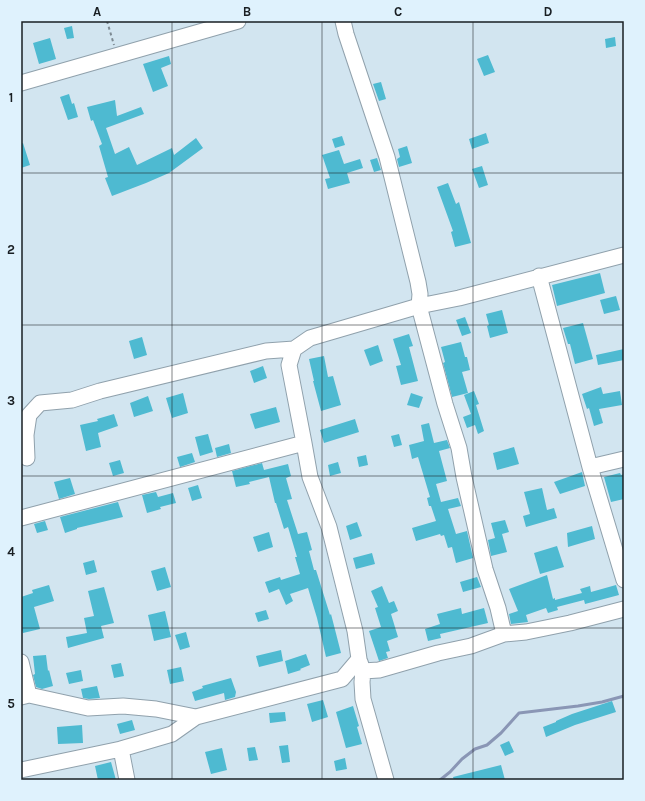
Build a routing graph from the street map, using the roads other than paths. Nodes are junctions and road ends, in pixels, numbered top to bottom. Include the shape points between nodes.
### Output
1 (238, 21) edge
2 (343, 21) edge
3 (21, 83) edge
4 (624, 255) edge
5 (539, 276) junction
6 (419, 306) junction
7 (294, 349) junction
8 (25, 415) edge
9 (304, 443) junction
10 (27, 458) dead end
11 (624, 459) edge
12 (590, 467) junction
13 (21, 518) edge
14 (624, 580) edge
15 (624, 609) edge
16 (504, 634) junction
17 (21, 662) edge
18 (361, 665) junction
19 (25, 696) edge
20 (196, 717) junction
21 (121, 749) junction
22 (21, 770) edge
23 (127, 780) edge
24 (386, 780) edge

1 - 3 street
2 - 6 street via 387,157 418,282
4 - 5 street
5 - 6 street
5 - 12 street
6 - 7 street via 310,338
6 - 16 street via 458,448 483,563
7 - 8 street via 266,351 72,400 40,403
7 - 9 street via 289,365
8 - 10 street
9 - 13 street
9 - 18 street via 310,478 329,527
11 - 12 street
12 - 14 street
15 - 16 street via 570,623
16 - 18 street via 471,646 379,670
17 - 19 street
18 - 20 street via 342,679
18 - 24 street via 363,699
19 - 20 street via 88,708 123,706
20 - 21 street via 172,734
21 - 22 street
21 - 23 street

